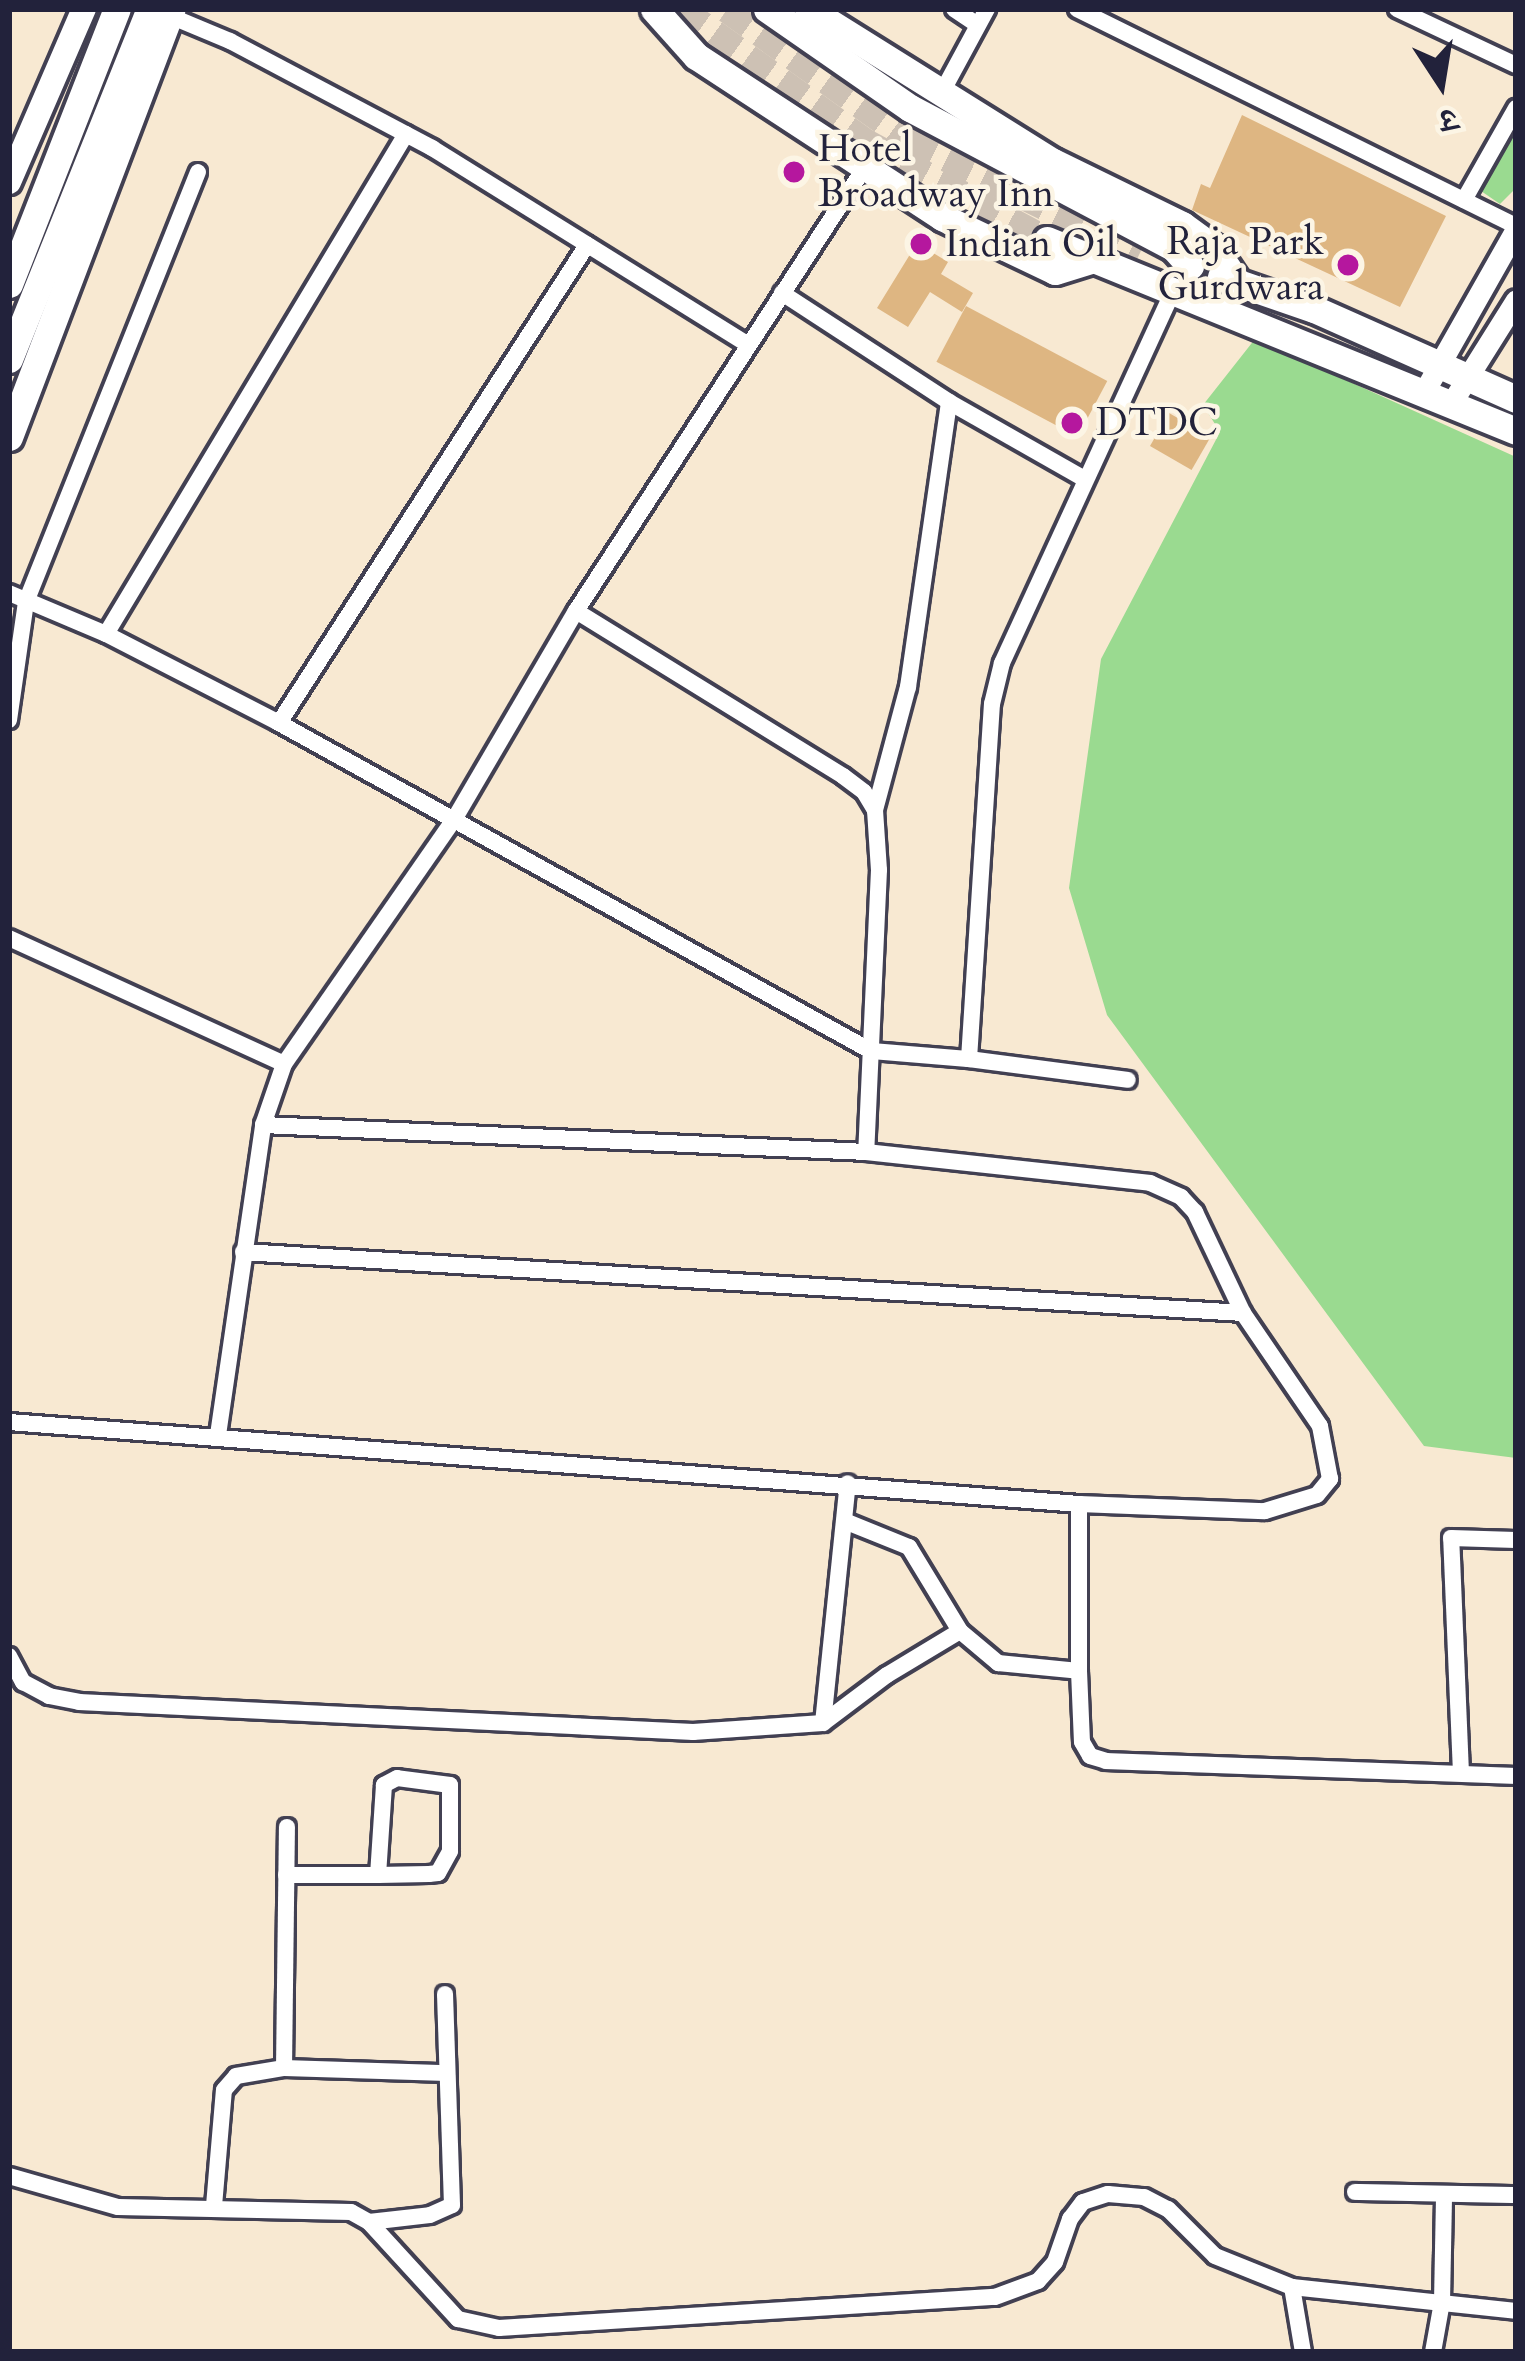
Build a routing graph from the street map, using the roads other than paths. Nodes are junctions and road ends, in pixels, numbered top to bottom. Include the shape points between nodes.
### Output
1 (85, 9) edge
2 (117, 9) edge
3 (654, 9) edge
4 (767, 9) edge
5 (808, 9) edge
6 (954, 9) edge
7 (1077, 9) edge
8 (1397, 9) edge
9 (164, 11) edge
10 (982, 17) edge
11 (1516, 65) edge
12 (941, 94) junction
13 (1516, 108) edge
14 (406, 134) junction
15 (863, 170) junction
16 (198, 172) dead end
17 (9, 182) edge
18 (1463, 200) junction
19 (1516, 228) edge
20 (1047, 240) tunnel mouth
21 (587, 245) junction
22 (1140, 253) tunnel mouth
23 (1090, 260) junction
24 (1190, 266) junction
25 (1237, 282) junction
26 (9, 284) edge
27 (782, 292) junction
28 (1173, 292) junction
29 (1516, 300) edge
30 (747, 344) junction
31 (9, 359) edge
32 (1439, 362) junction
33 (1465, 375) junction
34 (1425, 390) junction
35 (1516, 398) edge
36 (949, 402) junction
37 (1452, 402) junction
38 (1516, 431) edge
39 (9, 437) edge
40 (1083, 478) junction
41 (9, 593) edge
42 (26, 602) junction
43 (576, 611) junction
44 (106, 634) junction
45 (9, 720) edge
46 (279, 723) junction
47 (875, 810) junction
48 (455, 818) junction
49 (9, 938) edge
50 (871, 1051) junction
51 (969, 1059) junction
52 (284, 1064) junction
53 (1127, 1080) dead end
54 (263, 1125) junction
55 (866, 1152) junction
56 (244, 1252) junction
57 (1243, 1313) junction
58 (9, 1422) edge
59 (218, 1435) junction
60 (848, 1483) junction
61 (1079, 1504) junction
62 (848, 1522) junction
63 (1516, 1540) edge
64 (960, 1631) junction
65 (9, 1656) edge
66 (1079, 1671) junction
67 (823, 1723) junction
68 (1461, 1773) junction
69 (1516, 1776) edge
70 (286, 1827) dead end
71 (286, 1875) junction
72 (378, 1875) junction
73 (445, 1994) dead end
74 (284, 2068) junction
75 (447, 2073) junction
76 (9, 2176) edge
77 (1355, 2192) dead end
78 (1444, 2195) junction
79 (1516, 2195) edge
80 (214, 2206) junction
81 (369, 2222) junction
82 (1292, 2287) junction
83 (1442, 2302) junction
84 (1516, 2311) edge
85 (1303, 2352) edge
86 (1433, 2352) edge

1 - 17 main road
2 - 26 highway
3 - 15 highway via 697,56
4 - 24 highway via 910,108 1174,248
5 - 12 highway
6 - 10 street
7 - 18 street
8 - 11 street
9 - 14 street
9 - 31 highway
9 - 39 highway
10 - 12 street
12 - 25 highway via 1087,181 1182,225 1214,248
13 - 18 street
14 - 21 street
14 - 44 street
15 - 23 highway via 1055,271
15 - 27 street
16 - 42 street
18 - 19 street
19 - 32 street
20 - 23 highway
21 - 30 street
21 - 46 street
22 - 24 highway
23 - 28 highway
24 - 25 highway
25 - 32 highway
27 - 30 street
27 - 36 street
28 - 34 highway
28 - 40 street
29 - 33 street
30 - 43 street
32 - 33 highway
32 - 34 street
33 - 35 highway
33 - 37 street
34 - 37 highway
36 - 40 street
36 - 47 street via 908,687
37 - 38 highway
40 - 51 street via 1015,628 992,704
41 - 42 street
42 - 44 street
42 - 45 street
43 - 47 street via 843,776
43 - 48 street
44 - 46 street
46 - 48 street
47 - 50 street
48 - 50 street
48 - 52 street
49 - 52 street
50 - 51 street
50 - 55 street
51 - 53 street
52 - 54 street
54 - 55 street
54 - 56 street
55 - 57 street via 1168,1190 1195,1212
56 - 57 street
56 - 59 street
57 - 61 street via 1319,1426 1330,1479 1317,1495 1265,1511
58 - 59 street
59 - 60 street
60 - 61 street
60 - 62 street
61 - 66 street
62 - 64 street via 910,1547
62 - 67 street
63 - 68 street via 1451,1538
64 - 66 street via 998,1663
64 - 67 street
65 - 67 street via 23,1682 79,1702 693,1732
66 - 68 street via 1082,1742 1090,1756 1106,1761
68 - 69 street
70 - 71 street
71 - 72 street
71 - 74 street
72 - 72 street via 384,1785 397,1778 451,1785 445,1868
73 - 75 street
74 - 75 street
74 - 80 street via 251,2069 224,2090
75 - 81 street via 452,2205
76 - 80 street via 118,2207
77 - 78 street
78 - 79 street
78 - 83 street
80 - 81 street via 318,2208
81 - 82 street via 458,2319 499,2328 995,2296 1038,2281 1083,2202 1108,2194 1168,2209 1215,2256
82 - 83 street
82 - 85 street
83 - 84 street
83 - 86 street

